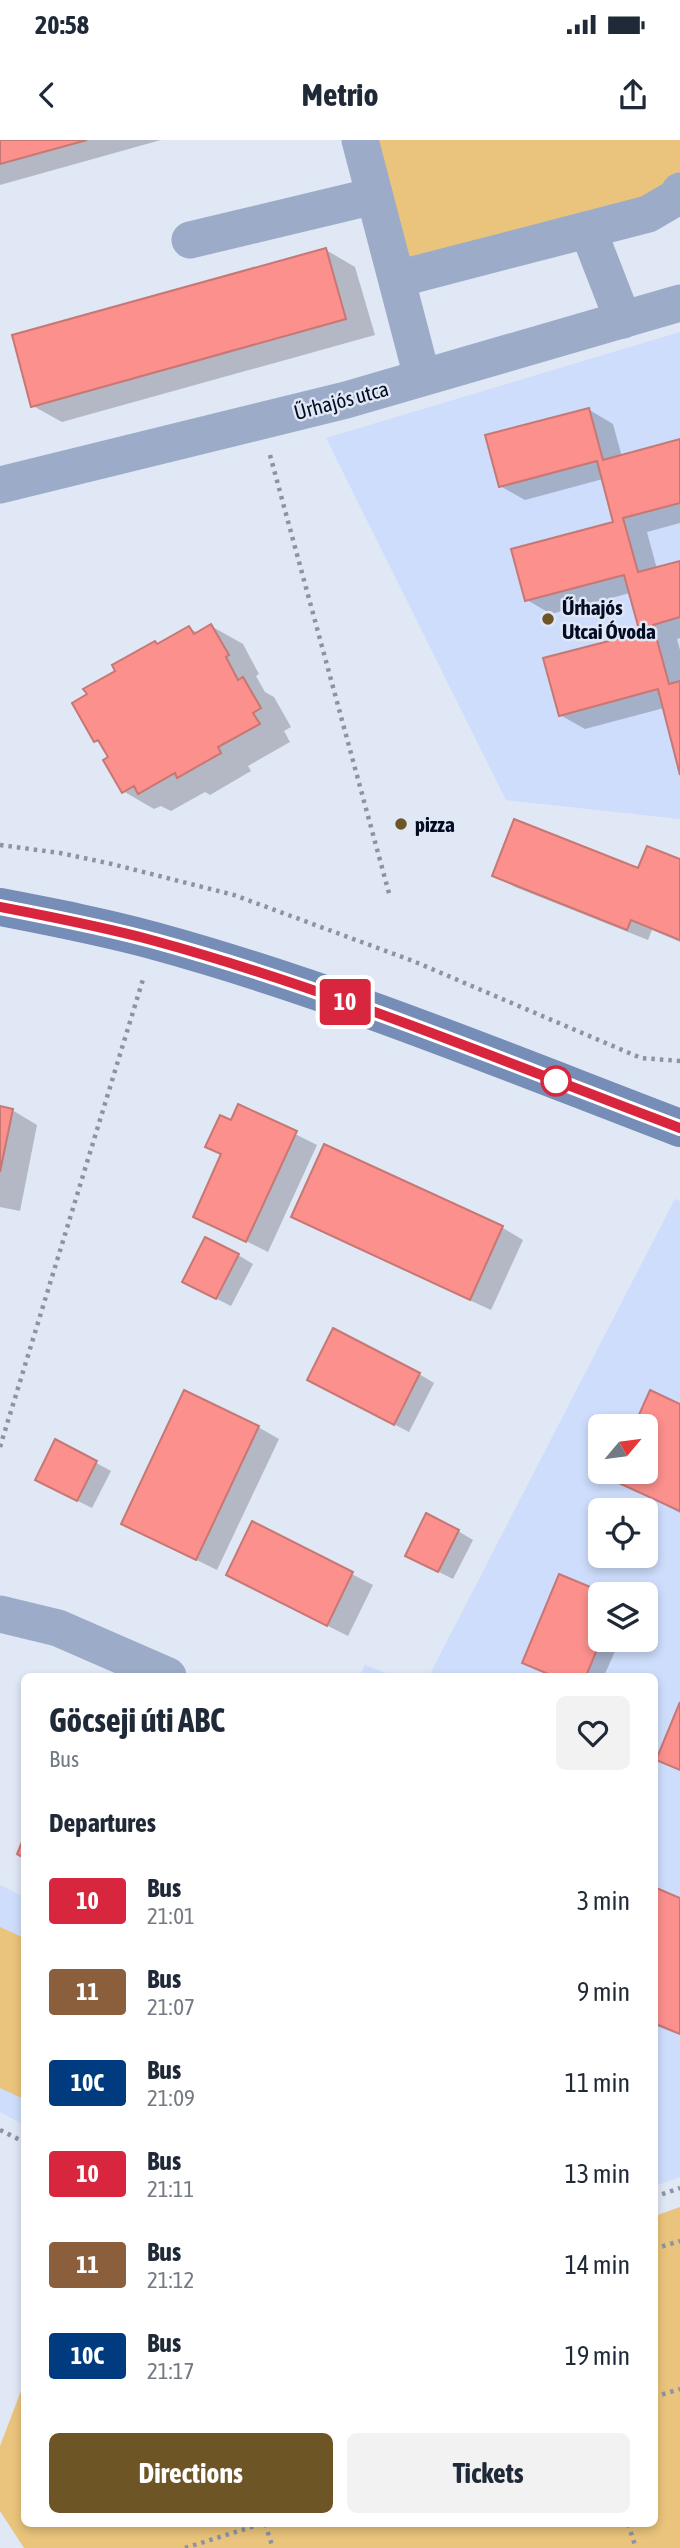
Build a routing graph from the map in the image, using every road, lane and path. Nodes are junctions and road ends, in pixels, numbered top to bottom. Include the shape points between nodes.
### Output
1 (360, 140) edge
2 (680, 191) edge
3 (374, 196) junction
4 (588, 230) junction
5 (190, 240) dead end
6 (397, 279) junction
7 (680, 303) edge
8 (623, 320) junction
9 (422, 377) junction
10 (261, 421) junction
11 (0, 485) edge
12 (0, 845) edge
13 (390, 897) dead end
14 (0, 907) edge
15 (147, 965) dead end
16 (680, 1061) edge
17 (680, 1128) edge
18 (0, 1447) edge
19 (0, 1614) edge
20 (160, 1673) edge
21 (0, 2130) edge
22 (21, 2140) edge
23 (680, 2188) edge
24 (658, 2196) edge
25 (680, 2241) edge
26 (658, 2248) edge
27 (680, 2389) edge
28 (658, 2396) edge
29 (253, 2527) edge
30 (264, 2527) edge
31 (629, 2527) edge
32 (185, 2548) edge
33 (273, 2548) edge
34 (635, 2548) edge

1 - 3 street
2 - 4 street via 648,214
3 - 5 street
3 - 6 street
4 - 6 street
4 - 8 street
6 - 9 street
7 - 8 street, Űrhajós utca
8 - 9 street, Űrhajós utca
9 - 10 street, Űrhajós utca
10 - 11 street, Űrhajós utca
10 - 13 path
12 - 16 path via 99,861 234,895 413,961 641,1058
14 - 17 main road via 93,926 239,966
15 - 18 path
19 - 20 street via 58,1628
21 - 22 path
23 - 24 path
25 - 26 path
27 - 28 path
29 - 32 path
30 - 33 path
31 - 34 path

